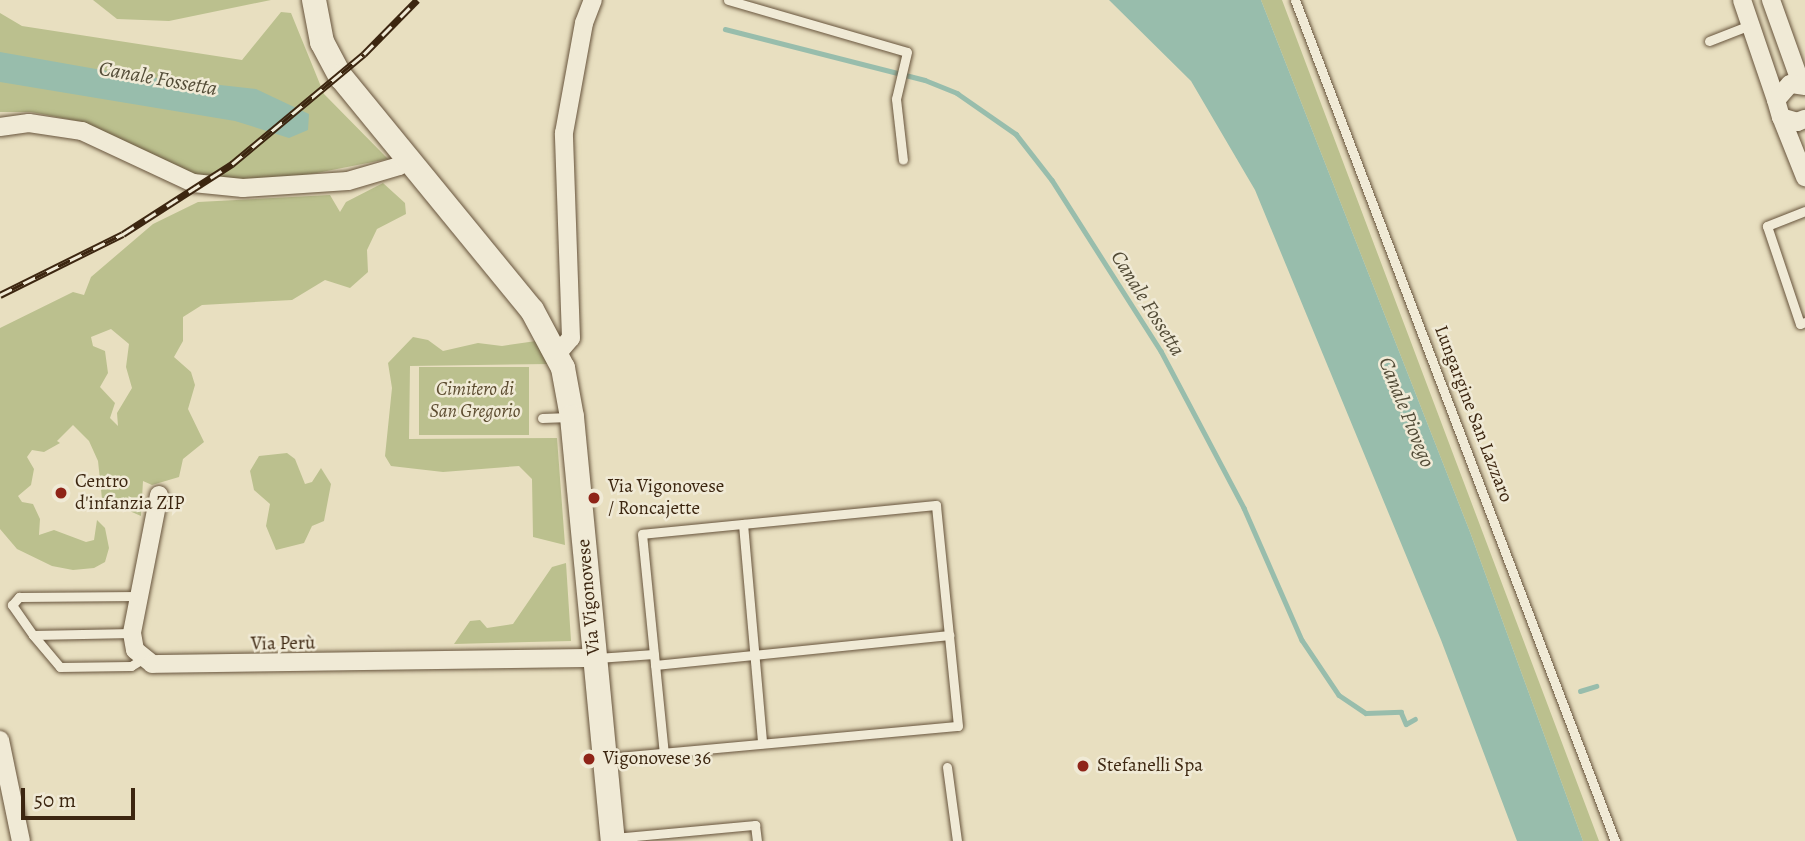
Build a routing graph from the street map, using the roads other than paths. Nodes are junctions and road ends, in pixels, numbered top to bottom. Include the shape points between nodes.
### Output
1 (314, 0) edge
2 (593, 0) edge
3 (728, 0) edge
4 (1295, 0) edge
5 (1742, 0) edge
6 (1771, 0) edge
7 (1750, 25) junction
8 (1709, 41) dead end
9 (1803, 85) edge
10 (1778, 108) junction
11 (1805, 119) edge
12 (0, 127) edge
13 (408, 158) junction
14 (903, 160) dead end
15 (1805, 177) edge
16 (1805, 211) edge
17 (1805, 322) edge
18 (557, 354) junction
19 (572, 417) junction
20 (542, 418) dead end
21 (159, 495) dead end
22 (743, 524) junction
23 (138, 596) junction
24 (132, 633) junction
25 (33, 635) junction
26 (949, 635) junction
27 (654, 654) junction
28 (754, 655) junction
29 (595, 658) junction
30 (142, 659) junction
31 (655, 665) junction
32 (0, 740) edge
33 (762, 743) junction
34 (664, 752) junction
35 (604, 758) junction
36 (947, 767) dead end
37 (612, 840) edge
38 (21, 841) edge
39 (757, 841) edge
40 (957, 841) edge
41 (1615, 841) edge

1 - 13 main road, Via Vigonovese via 327,56
2 - 18 street via 584,23 564,133 571,328 567,347
3 - 14 lane via 907,52 895,99
4 - 41 lane, Lungargine San Lazzaro
5 - 7 street
6 - 9 street
7 - 8 lane
7 - 10 street
9 - 10 street via 1784,86
10 - 11 street via 1797,122
10 - 15 street
12 - 13 street via 29,123 82,131 193,183 243,188 348,181 399,166
13 - 18 main road, Via Vigonovese via 525,301
16 - 17 lane via 1767,226 1800,324
18 - 19 main road, Via Vigonovese
19 - 20 lane
19 - 29 main road, Via Vigonovese
21 - 23 street
22 - 26 lane via 936,505
22 - 27 lane via 642,534
22 - 28 lane
23 - 24 street
23 - 25 lane via 19,597 12,605
24 - 25 lane
24 - 30 street
25 - 30 lane via 60,667 131,666
26 - 28 lane
26 - 33 lane via 958,726
27 - 29 lane
27 - 31 lane
28 - 31 lane
28 - 33 lane
29 - 30 street, Via Perù via 162,666
29 - 35 main road, Via Vigonovese
31 - 34 lane
32 - 38 street
33 - 34 lane
34 - 35 lane
35 - 37 main road, Via Vigonovese
36 - 40 lane
37 - 39 lane via 755,825

